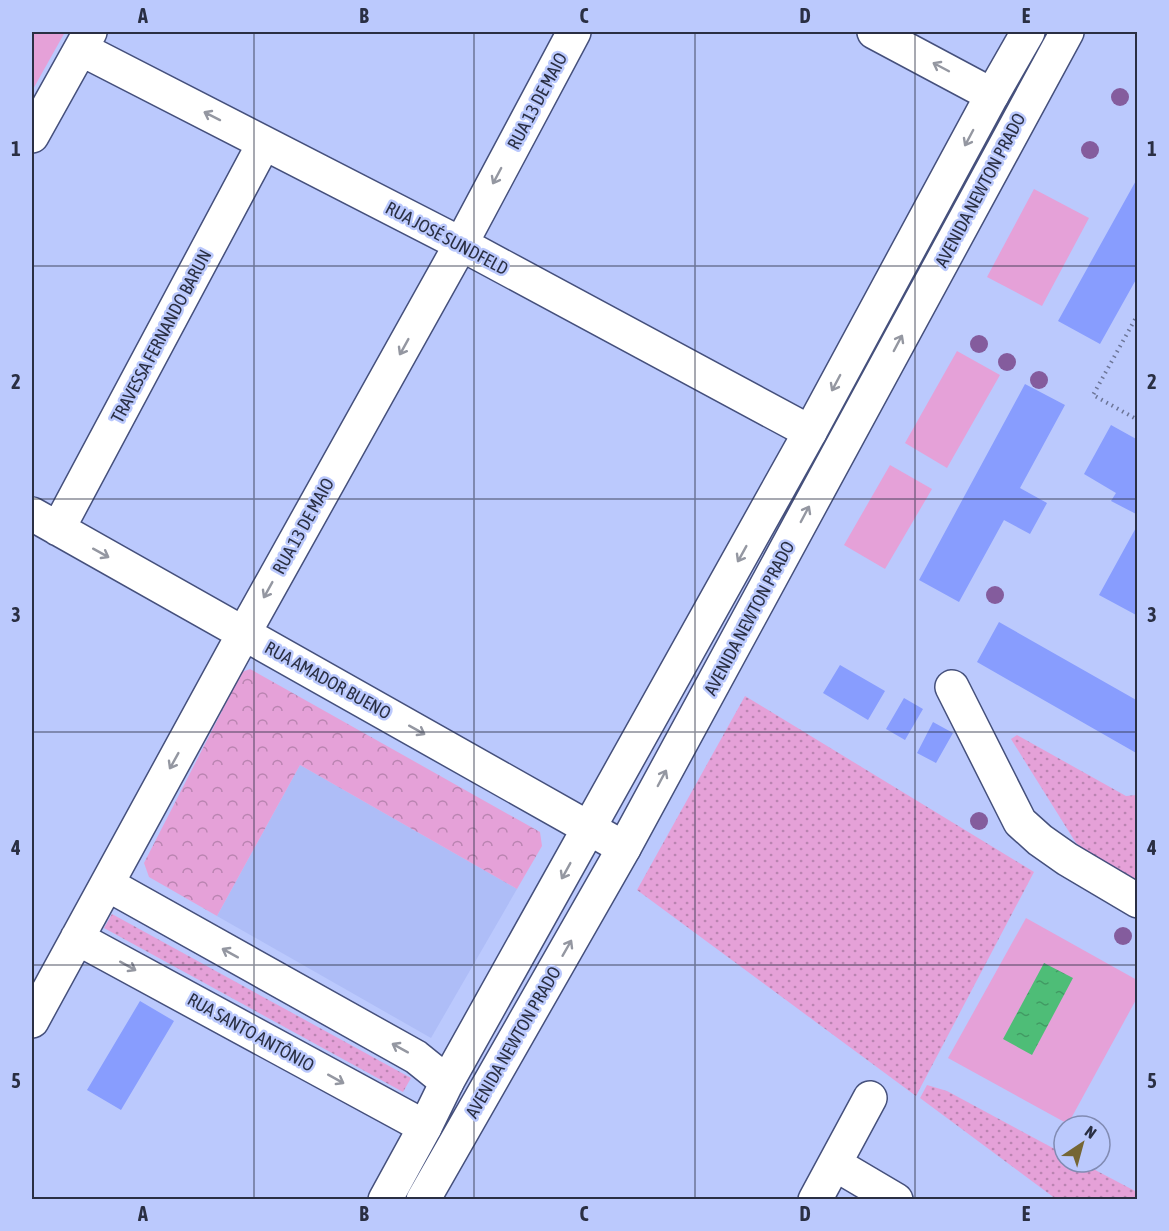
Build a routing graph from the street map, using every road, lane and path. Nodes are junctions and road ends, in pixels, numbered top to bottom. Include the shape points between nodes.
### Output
1 (574, 32) edge
2 (874, 32) edge
3 (1028, 32) edge
4 (1067, 32) edge
5 (86, 40) edge
6 (992, 95) junction
7 (1022, 112) junction
8 (32, 136) edge
9 (264, 143) junction
10 (461, 244) junction
11 (1137, 314) edge
12 (1137, 420) edge
13 (810, 432) junction
14 (45, 521) edge
15 (244, 633) junction
16 (952, 687) dead end
17 (590, 828) junction
18 (624, 848) junction
19 (106, 884) junction
20 (1137, 902) edge
21 (77, 938) junction
22 (34, 1011) edge
23 (447, 1082) junction
24 (870, 1098) dead end
25 (425, 1127) junction
26 (462, 1130) junction
27 (835, 1164) junction
28 (385, 1200) edge
29 (423, 1200) edge
30 (815, 1200) edge
31 (896, 1200) edge

1 -> 10 street, RUA 13 DE MAIO
6 -> 2 street
3 - 6 street, AVENIDA NEWTON PRADO
4 - 7 street, AVENIDA NEWTON PRADO
5 - 8 street
9 -> 5 street, RUA JOSÉ SUNDFELD
6 - 7 street
6 -> 13 street, AVENIDA NEWTON PRADO
18 -> 7 street, AVENIDA NEWTON PRADO
9 - 10 street, RUA JOSÉ SUNDFELD
9 - 14 street, TRAVESSA FERNANDO BARUN
10 - 13 street, RUA JOSÉ SUNDFELD
10 -> 15 street, RUA 13 DE MAIO
11 - 12 path via 1093,396
13 -> 17 street, AVENIDA NEWTON PRADO
14 -> 15 street, RUA AMADOR BUENO
15 -> 17 street, RUA AMADOR BUENO
15 -> 19 street, RUA 13 DE MAIO
16 - 20 street via 1020,822 1067,859
17 - 18 street, RUA AMADOR BUENO
17 -> 23 street, AVENIDA NEWTON PRADO
26 -> 18 street, AVENIDA NEWTON PRADO
19 - 21 street, RUA 13 DE MAIO
23 -> 19 street via 416,1057
21 - 22 street, RUA 13 DE MAIO
21 -> 25 street, RUA SANTO ANTÔNIO
23 - 25 street, AVENIDA NEWTON PRADO
23 - 26 street
24 - 27 street
25 - 28 street, AVENIDA NEWTON PRADO
26 - 29 street, AVENIDA NEWTON PRADO
27 - 30 street
27 - 31 street

